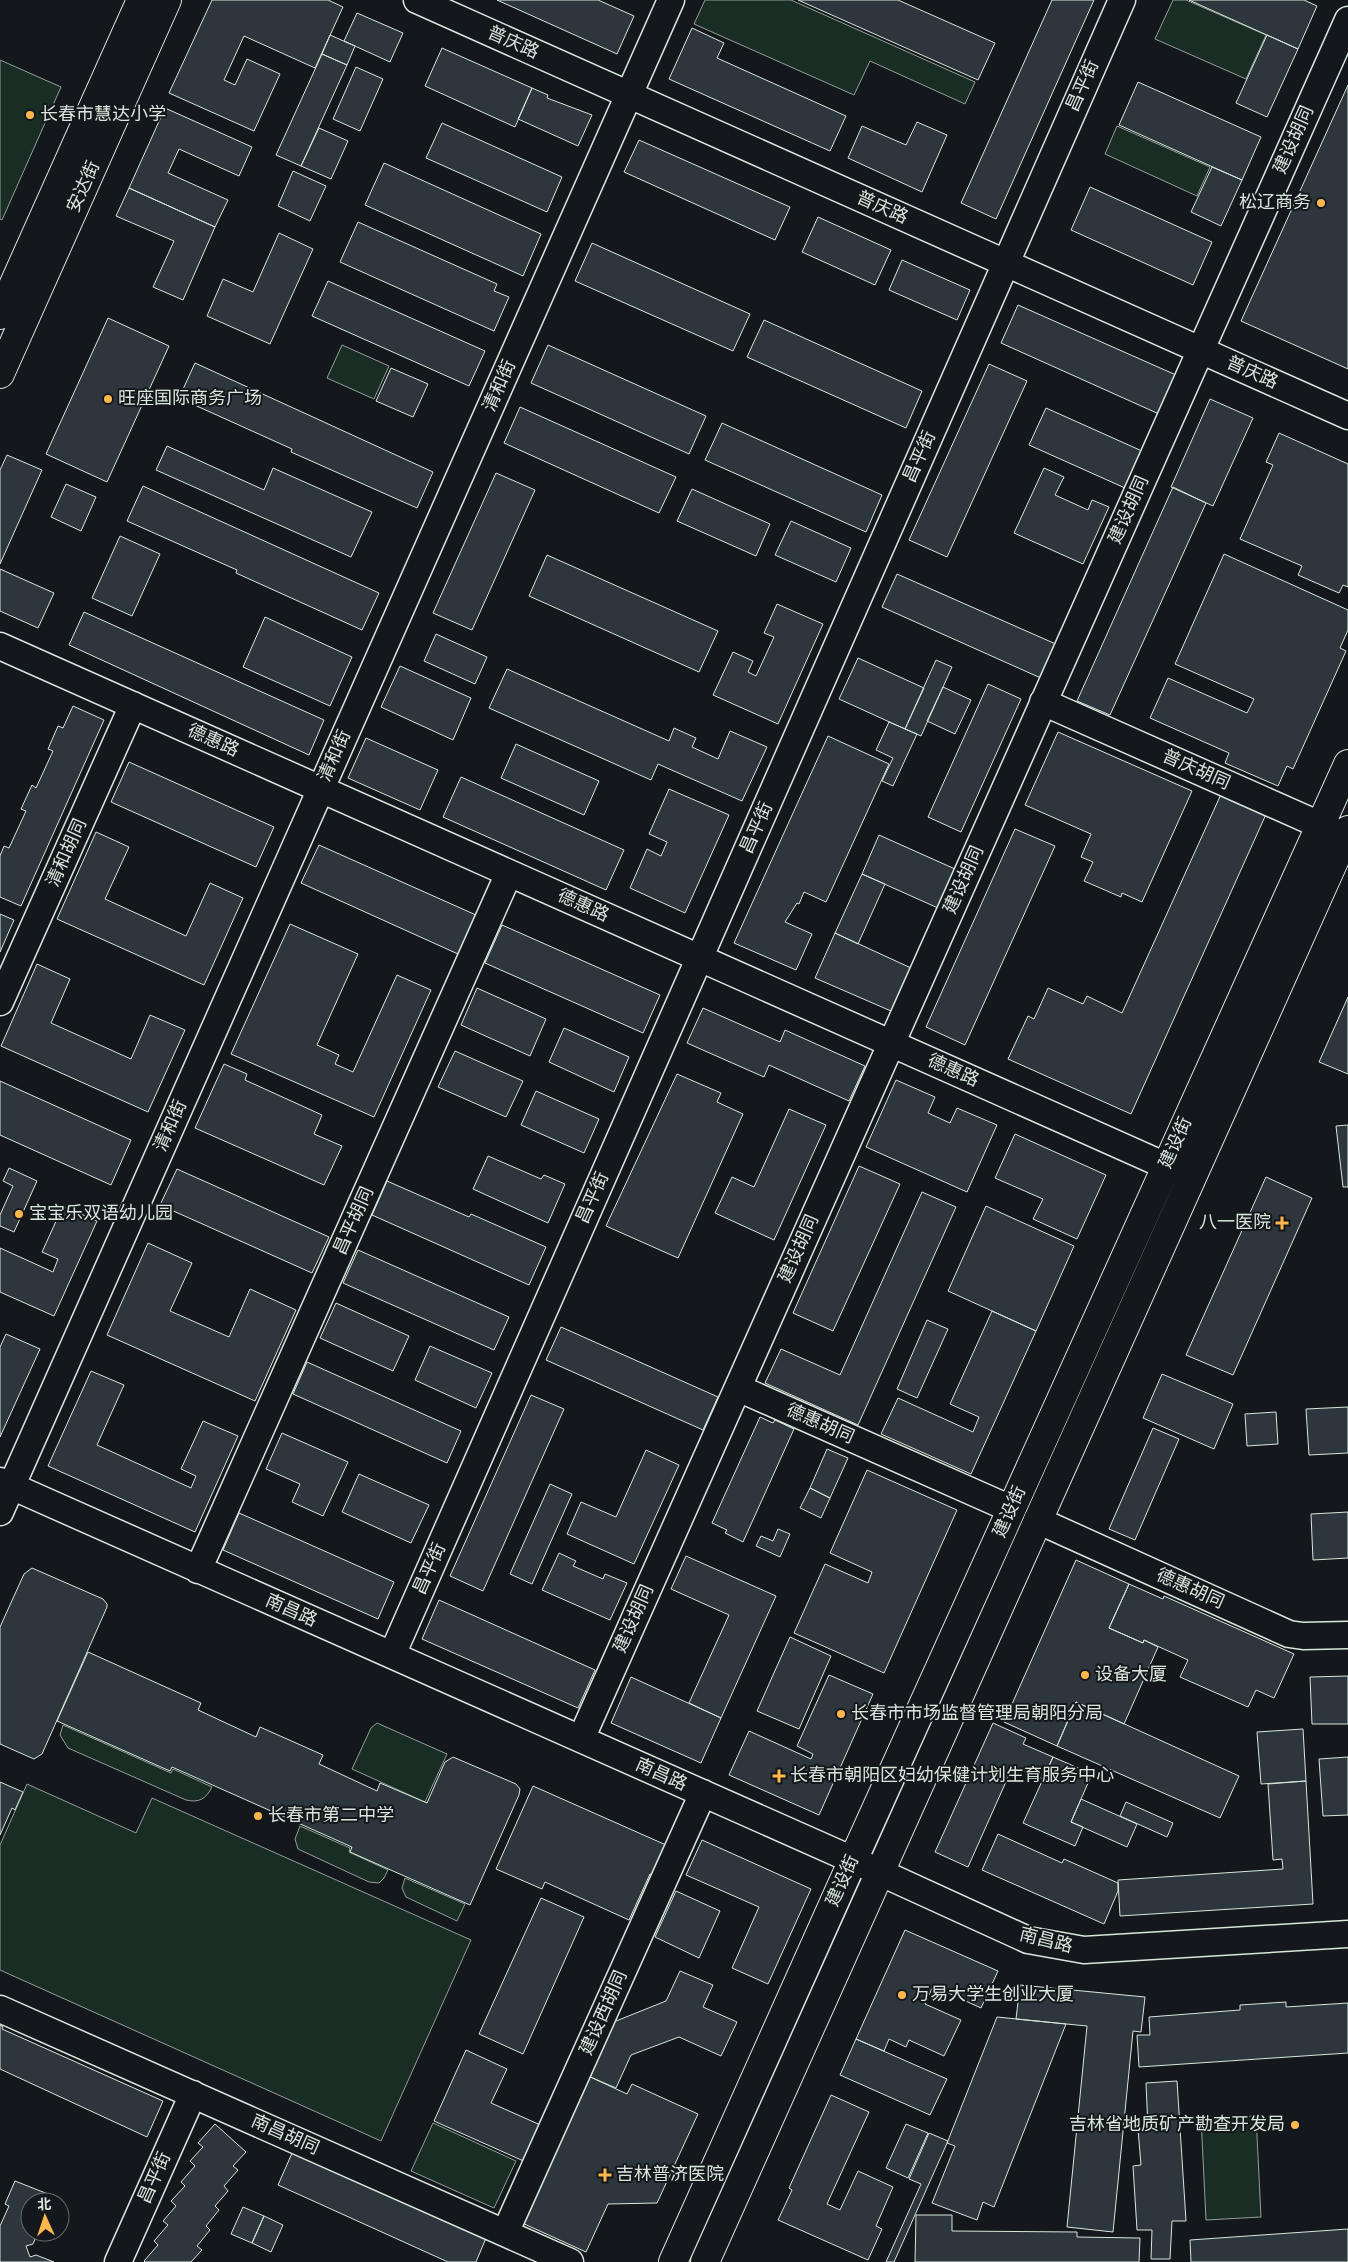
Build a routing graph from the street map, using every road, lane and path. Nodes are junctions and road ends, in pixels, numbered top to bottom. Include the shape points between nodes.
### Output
1 (141, 0) edge
2 (167, 0) edge
3 (417, 0) edge
4 (671, 0) edge
5 (1122, 0) edge
6 (1348, 20) edge
7 (629, 95) junction
8 (1006, 263) junction
9 (0, 315) edge
10 (1201, 350) junction
11 (0, 374) edge
12 (1348, 416) edge
13 (0, 646) edge
14 (1043, 702) junction
15 (133, 706) junction
16 (1348, 764) edge
17 (321, 789) junction
18 (1320, 825) junction
19 (1347, 834) edge
20 (509, 873) junction
21 (699, 958) junction
22 (0, 1002) edge
23 (891, 1043) junction
24 (1166, 1166) junction
25 (738, 1388) junction
26 (6, 1484) edge
27 (1011, 1509) junction
28 (0, 1512) edge
29 (1037, 1520) junction
30 (198, 1570) junction
31 (1348, 1635) edge
32 (392, 1655) junction
33 (581, 1739) junction
34 (703, 1793) junction
35 (853, 1860) junction
36 (879, 1871) junction
37 (1348, 1934) edge
38 (0, 2009) edge
39 (193, 2094) junction
40 (504, 2233) junction
41 (118, 2262) edge
42 (570, 2262) edge
43 (674, 2262) edge
44 (705, 2262) edge

1 - 9 main road, 安达街
2 - 11 main road, 安达街
3 - 7 street, 普庆路
4 - 7 street, 清和街
5 - 8 street, 昌平街
6 - 10 street, 建设胡同
7 - 8 street, 普庆路
7 - 17 street, 清和街
8 - 10 street, 普庆路
8 - 21 street, 昌平街
10 - 12 street, 普庆路
10 - 14 street, 建设胡同
13 - 15 street, 德惠路
14 - 18 street, 普庆胡同
14 - 23 street, 建设胡同
15 - 17 street, 德惠路
15 - 22 street, 清和胡同
16 - 18 main road, 建设街
17 - 20 street, 德惠路
17 - 26 street, 清和街
18 - 19 street, 普庆胡同
18 - 24 main road, 建设街
19 - 29 main road, 建设街
20 - 21 street, 德惠路
20 - 30 street, 昌平胡同
21 - 23 street, 德惠路
21 - 32 street, 昌平街
23 - 24 street, 德惠路
23 - 25 street, 建设胡同
24 - 27 main road, 建设街
25 - 27 street, 德惠胡同
25 - 33 street, 建设胡同
26 - 28 street, 清和街
26 - 30 street, 南昌路
27 - 35 main road, 建设街
29 - 31 street, 德惠胡同 via 1289,1634
29 - 36 main road, 建设街
30 - 32 street, 南昌路
32 - 33 street, 南昌路
33 - 34 street, 南昌路
34 - 35 street, 南昌路
34 - 40 street, 建设西胡同
35 - 36 street, 南昌路
35 - 43 main road, 建设街
36 - 37 street, 南昌路 via 1028,1940 1084,1950
36 - 44 main road, 建设街
38 - 39 street, 南昌胡同
39 - 40 street, 南昌胡同
39 - 41 street, 昌平街
40 - 42 street, 南昌胡同

